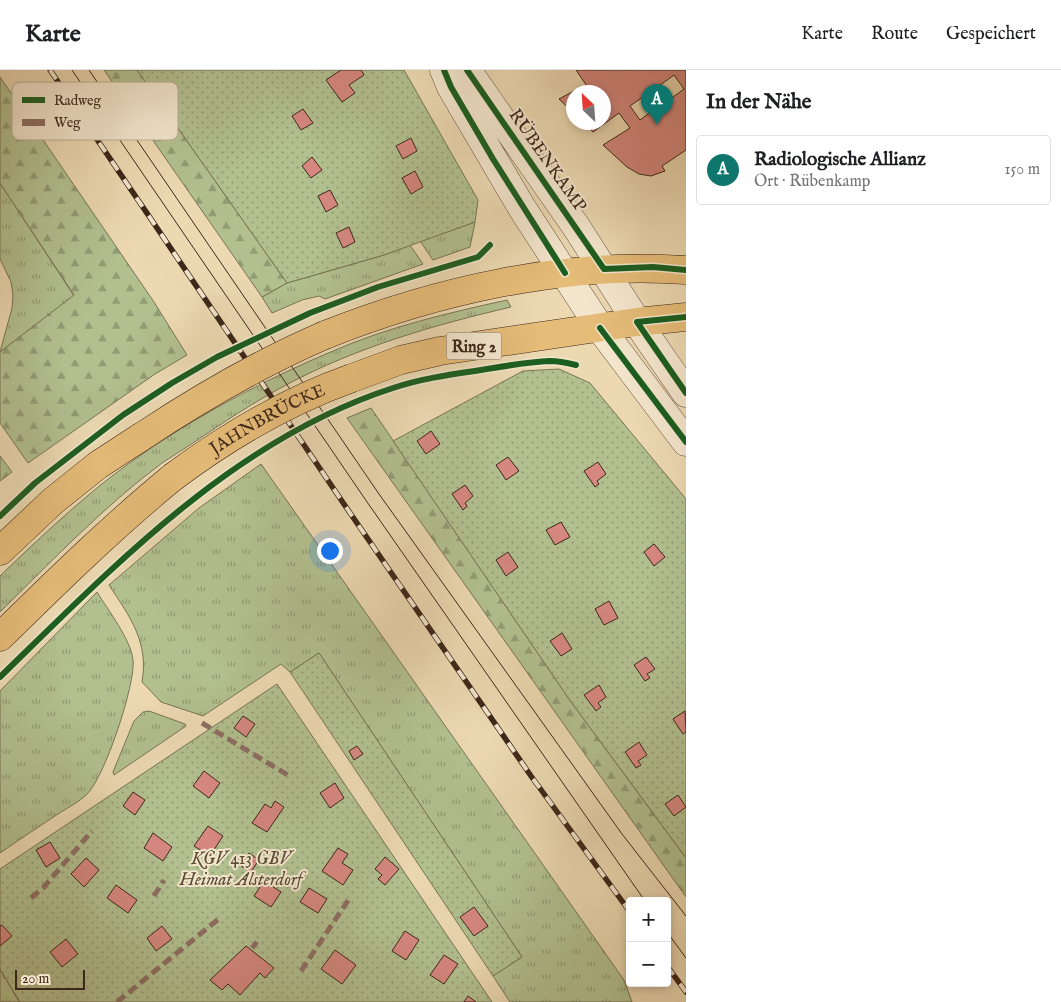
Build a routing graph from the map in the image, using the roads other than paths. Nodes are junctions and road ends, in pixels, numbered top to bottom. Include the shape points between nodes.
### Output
1 (444, 70) edge
2 (467, 70) edge
3 (604, 269) junction
4 (686, 270) edge
5 (564, 273) junction
6 (686, 317) edge
7 (637, 322) junction
8 (600, 328) junction
9 (686, 393) edge
10 (686, 442) edge
11 (0, 551) edge
12 (0, 637) edge

1 - 5 street via 493,159
2 - 3 street, RÜBENKAMP
3 - 4 main road via 653,267
3 - 5 main road
3 - 7 street, RÜBENKAMP
5 - 8 street
5 - 11 main road, bridge via 429,300 362,320 287,351 205,395 98,465 53,501
6 - 7 main road, Ring 2
7 - 8 main road, Ring 2
7 - 9 street, RÜBENKAMP
8 - 10 street
8 - 12 main road, JAHNBRÜCKE / Ring 2, bridge via 418,356 319,390 273,412 200,457 140,504

